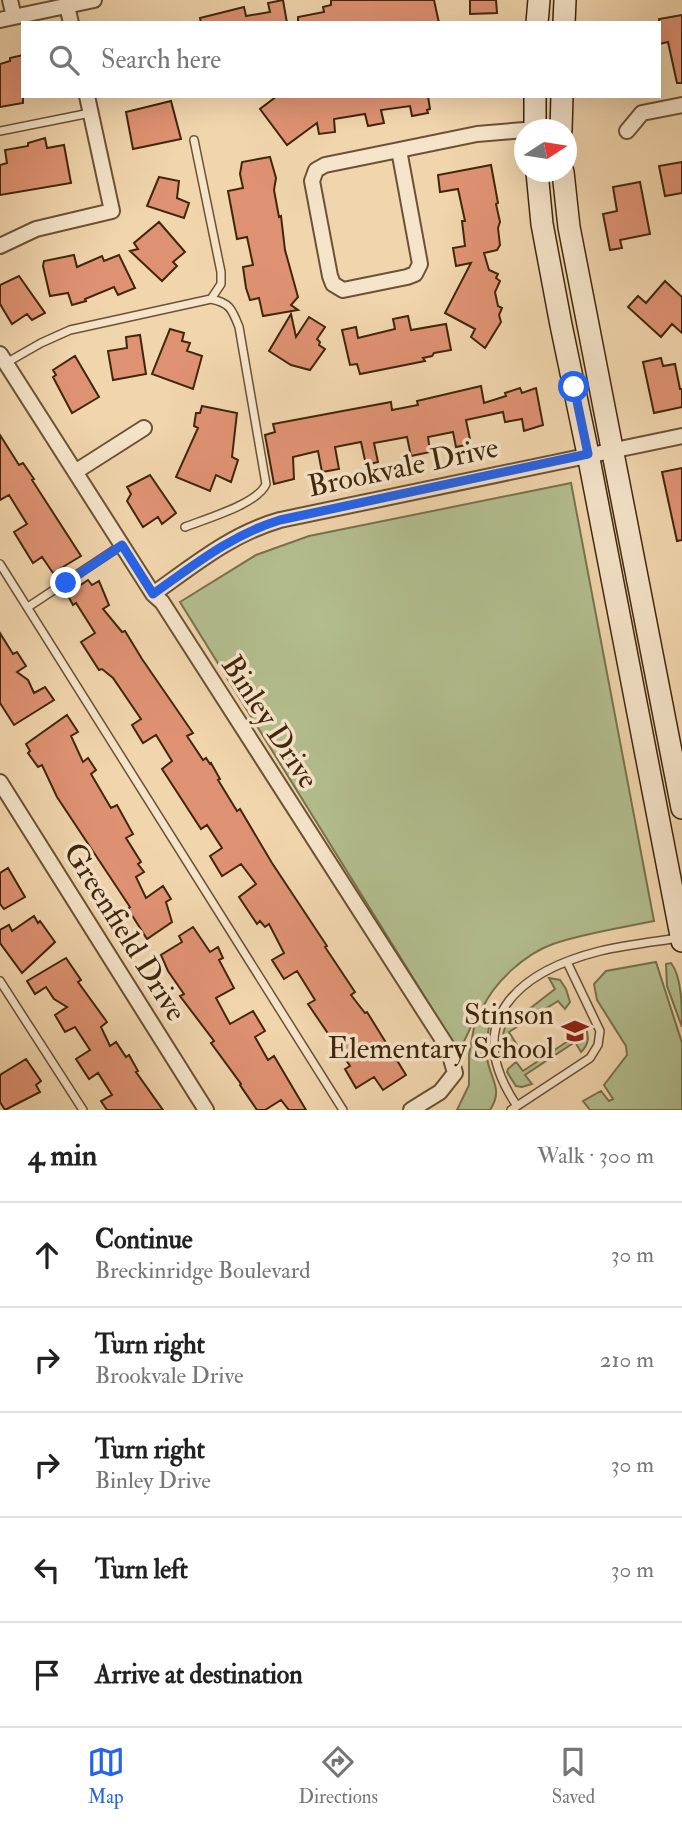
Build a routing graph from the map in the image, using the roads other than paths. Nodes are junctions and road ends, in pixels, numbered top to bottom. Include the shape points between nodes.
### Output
1 (10, 0) edge
2 (94, 0) edge
3 (539, 0) edge
4 (565, 0) edge
5 (67, 6) junction
6 (7, 19) edge
7 (71, 21) edge
8 (537, 21) edge
9 (564, 21) edge
10 (87, 98) edge
11 (535, 98) edge
12 (562, 98) edge
13 (682, 105) edge
14 (90, 113) junction
15 (534, 119) edge
16 (561, 119) edge
17 (0, 131) edge
18 (514, 131) edge
19 (627, 131) dead end
20 (194, 140) dead end
21 (399, 150) junction
22 (538, 182) edge
23 (564, 182) edge
24 (0, 246) edge
25 (211, 299) junction
26 (3, 359) edge
27 (144, 428) dead end
28 (682, 436) edge
29 (612, 450) junction
30 (588, 454) junction
31 (75, 472) junction
32 (185, 527) dead end
33 (122, 545) junction
34 (0, 564) edge
35 (153, 594) junction
36 (28, 607) junction
37 (0, 782) edge
38 (682, 808) edge
39 (682, 939) edge
40 (567, 962) junction
41 (0, 981) edge
42 (514, 1108) edge
43 (83, 1110) edge
44 (206, 1110) edge
45 (343, 1110) edge
46 (411, 1110) edge

1 - 6 street
2 - 5 street
3 - 8 street
4 - 9 street
5 - 6 street
5 - 7 street
10 - 14 street
11 - 15 street
12 - 16 street
13 - 19 street via 642,113
14 - 17 lane
14 - 24 street via 111,211 36,229
18 - 21 street
20 - 25 lane via 221,272
21 - 21 street via 316,170 312,181 330,276 343,290 407,277 415,274 420,264
22 - 30 street via 542,224
23 - 29 street
25 - 26 lane via 71,330
25 - 32 lane via 233,310 239,327 266,484 253,499
26 - 31 street, Binley Drive
27 - 31 street
28 - 29 street, Brookvale Drive
29 - 30 street, Brookvale Drive
29 - 38 street
30 - 35 street, Brookvale Drive via 255,527
30 - 39 street
31 - 33 street, Binley Drive
33 - 35 street, Binley Drive
33 - 36 lane
34 - 36 lane
35 - 46 street, Binley Drive via 162,601 449,1048 455,1073 440,1092
36 - 45 lane
37 - 44 street, Greenfield Drive
39 - 40 lane via 599,951
40 - 42 lane via 523,986 496,1022 496,1064
40 - 42 lane via 600,1031 598,1045 590,1058
41 - 43 lane

